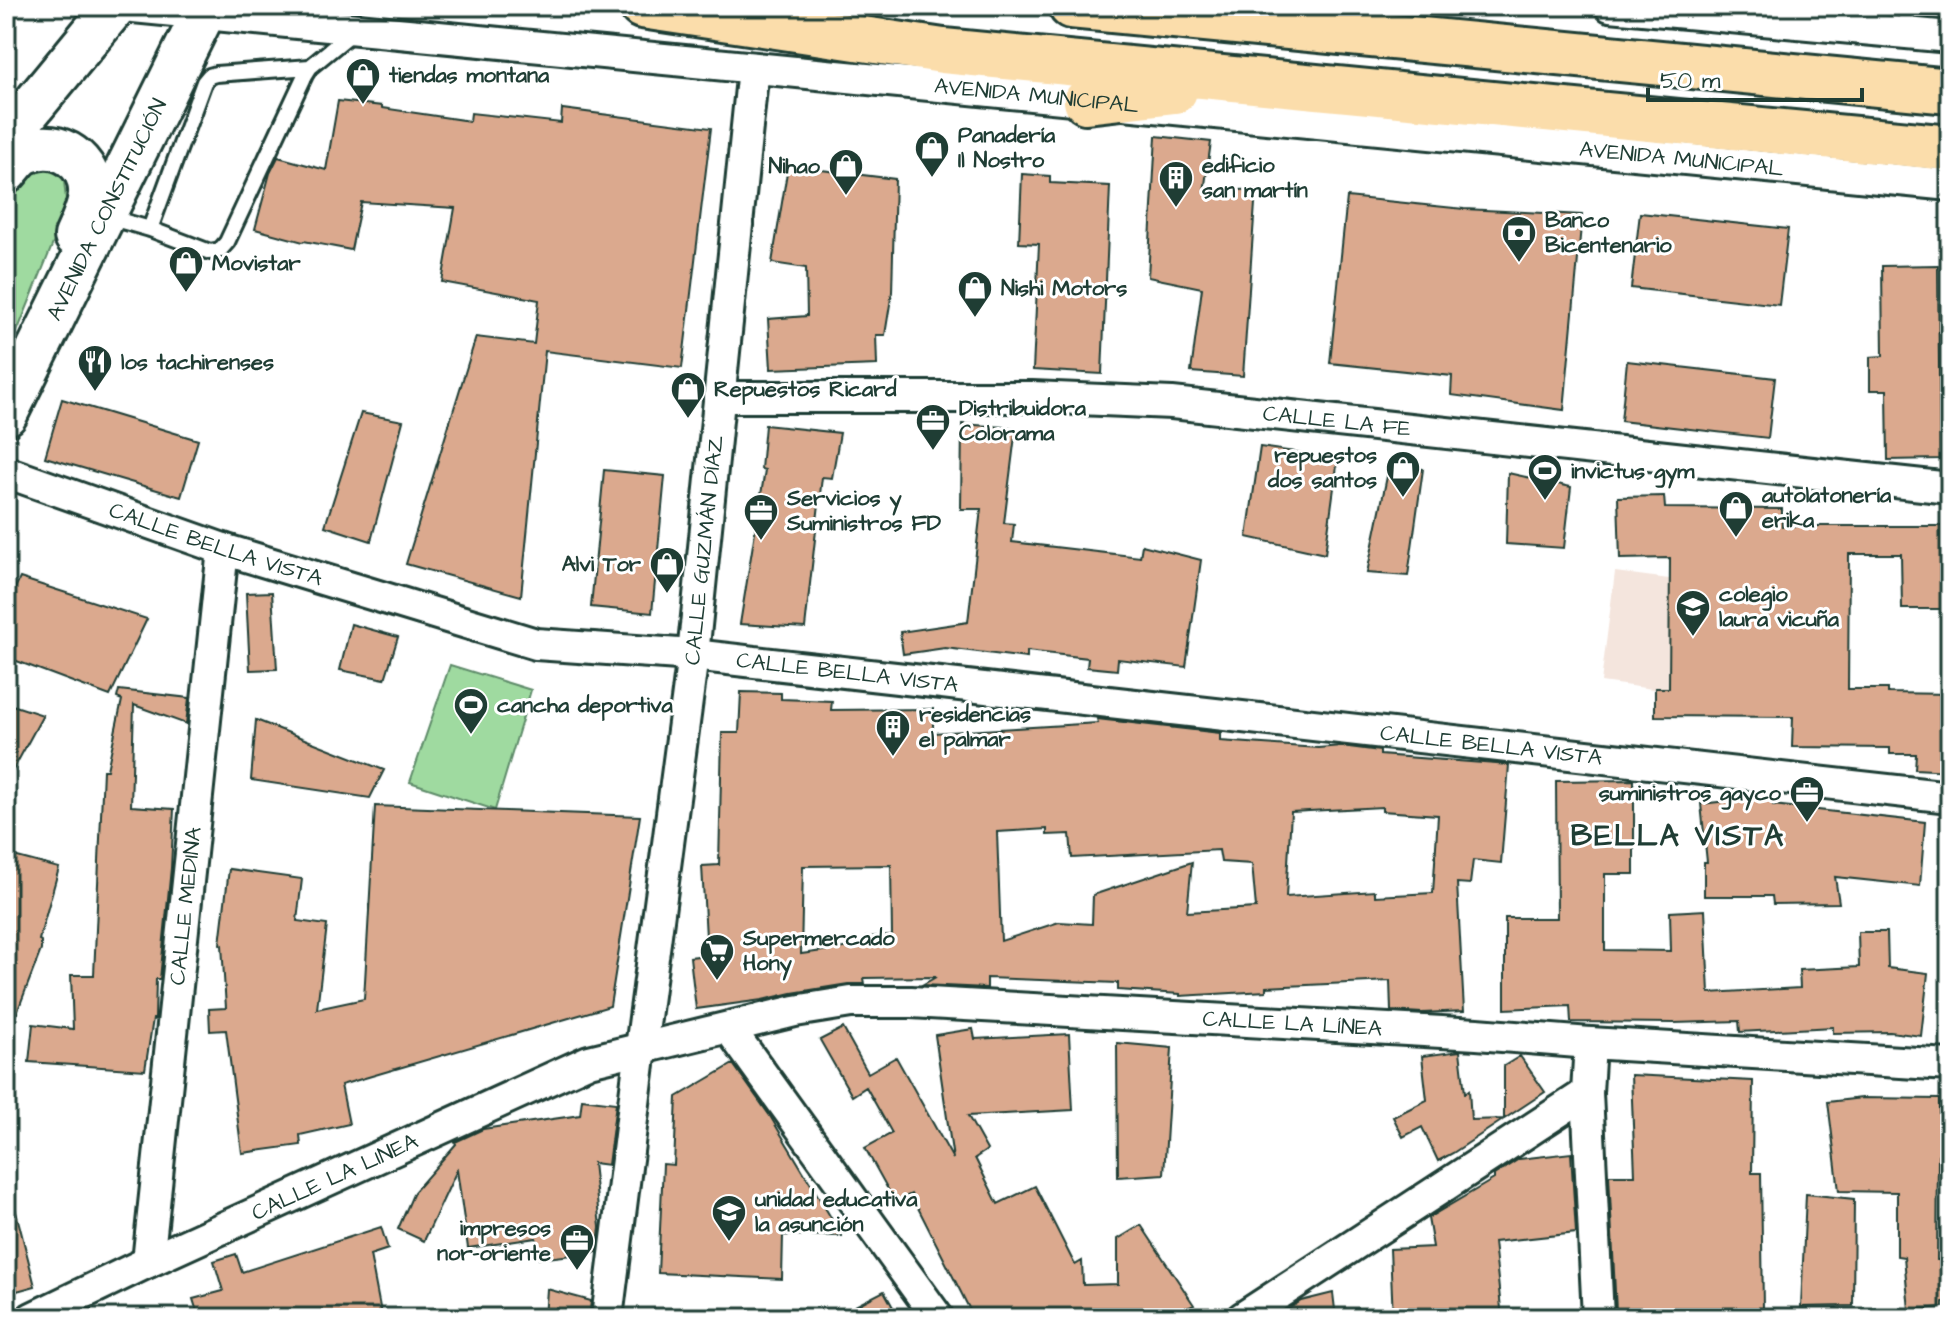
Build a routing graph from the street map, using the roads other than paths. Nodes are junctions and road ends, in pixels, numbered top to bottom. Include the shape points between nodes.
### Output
1 (115, 6) edge
2 (123, 6) edge
3 (642, 6) edge
4 (1071, 6) edge
5 (1610, 6) edge
6 (205, 9) edge
7 (1906, 19) edge
8 (357, 28) junction
9 (1950, 37) edge
10 (310, 67) junction
11 (753, 68) junction
12 (1261, 81) junction
13 (1950, 91) edge
14 (1086, 101) junction
15 (1950, 148) edge
16 (6, 151) edge
17 (6, 172) edge
18 (1950, 185) edge
19 (104, 216) junction
20 (150, 229) junction
21 (720, 397) junction
22 (6, 407) edge
23 (6, 414) edge
24 (6, 472) edge
25 (1950, 488) edge
26 (223, 549) junction
27 (693, 655) junction
28 (1950, 797) edge
29 (729, 1028) junction
30 (1590, 1043) junction
31 (641, 1048) junction
32 (1950, 1065) edge
33 (1587, 1093) junction
34 (148, 1262) junction
35 (32, 1318) edge
36 (607, 1318) edge
37 (938, 1318) edge
38 (1242, 1318) edge
39 (1598, 1318) edge

1 - 16 main road via 22,119
2 - 6 street, AVENIDA MUNICIPAL
3 - 12 highway, AVENIDA MUNICIPAL via 943,51
4 - 13 highway
5 - 7 street
6 - 8 street, AVENIDA MUNICIPAL
6 - 19 main road, AVENIDA CONSTITUCIÓN
7 - 9 street
8 - 10 lane
8 - 11 street, AVENIDA MUNICIPAL
10 - 20 lane via 209,76
10 - 20 lane via 220,250 210,252
11 - 14 street, AVENIDA MUNICIPAL
11 - 21 street, CALLE GUZMÁN DÍAZ
12 - 14 highway
12 - 15 highway, AVENIDA MUNICIPAL
14 - 18 street, AVENIDA MUNICIPAL
17 - 22 main road via 30,150 56,148 79,162 90,194
19 - 20 lane
19 - 23 main road, AVENIDA CONSTITUCIÓN
21 - 25 street, CALLE LA FE via 1032,397 1172,403
21 - 27 street, CALLE GUZMÁN DÍAZ
24 - 26 street, CALLE BELLA VISTA
26 - 27 street, CALLE BELLA VISTA via 536,644
26 - 34 street, CALLE MEDINA
27 - 28 street, CALLE BELLA VISTA
27 - 31 street, CALLE GUZMÁN DÍAZ
29 - 30 street, CALLE LA LÍNEA via 851,1002 911,1002
29 - 31 street, CALLE LA LÍNEA
29 - 37 street
30 - 32 street, CALLE LA LÍNEA
30 - 33 street
31 - 34 street, CALLE LA LINEA via 589,1061
31 - 36 street, CALLE GUZMÁN DÍAZ
33 - 38 street
33 - 39 street
34 - 35 street, CALLE LA LINEA

